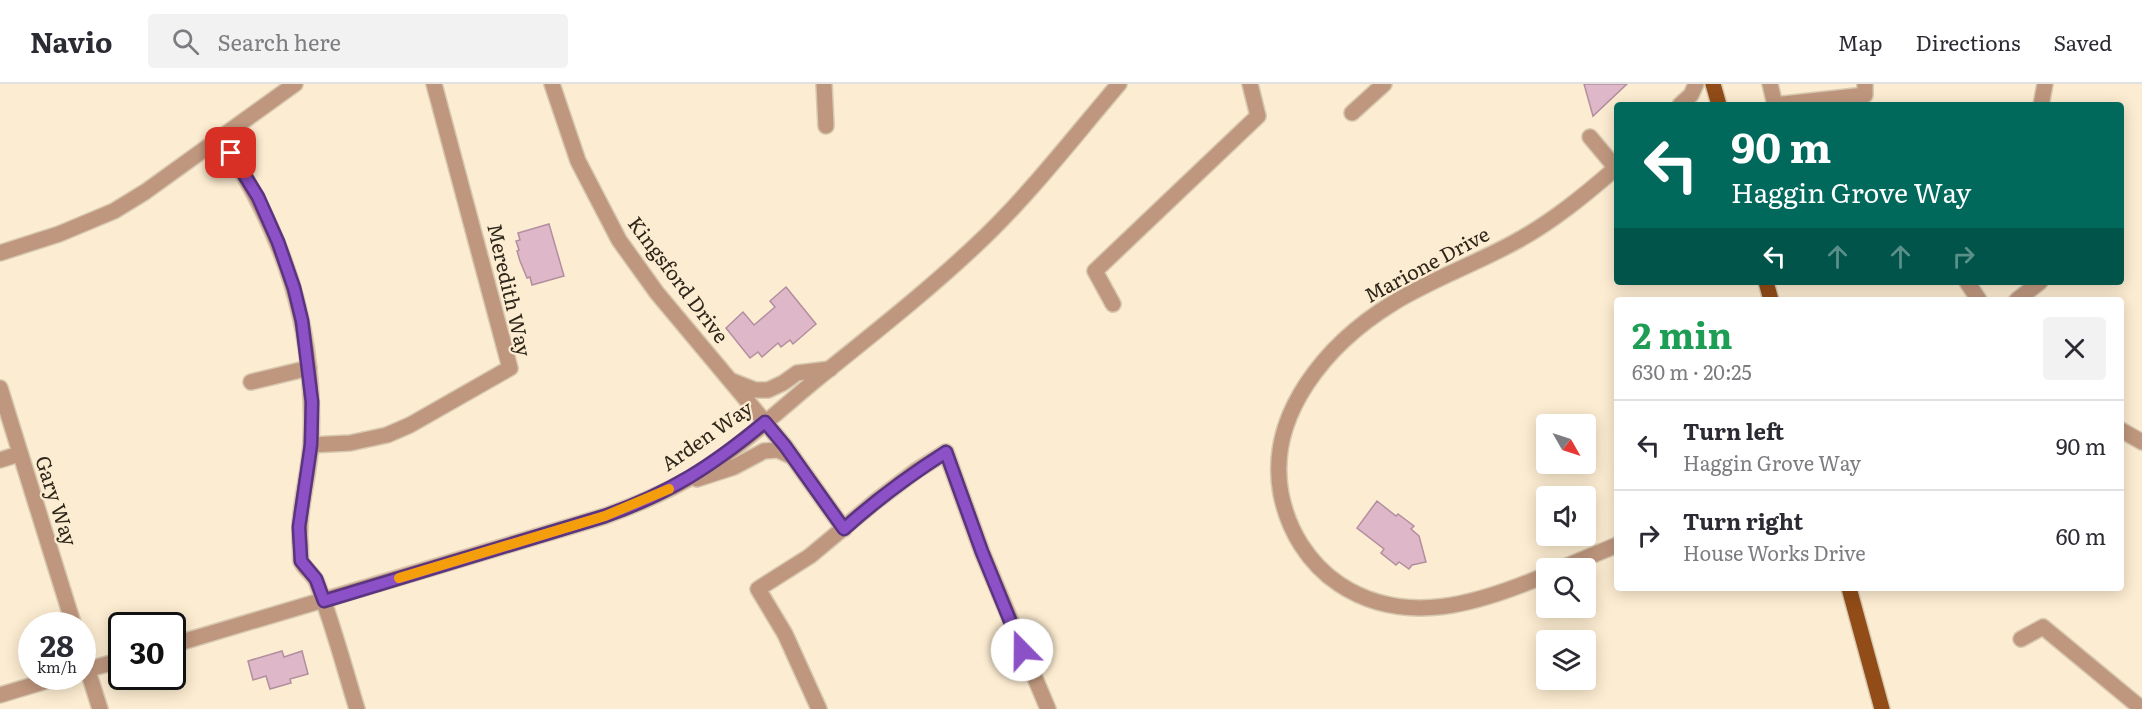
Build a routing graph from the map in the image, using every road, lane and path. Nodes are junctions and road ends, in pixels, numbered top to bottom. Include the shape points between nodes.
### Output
1 (295, 84) edge
2 (434, 84) edge
3 (552, 84) edge
4 (824, 84) edge
5 (1119, 84) edge
6 (1250, 84) edge
7 (1384, 84) edge
8 (1696, 84) edge
9 (1713, 84) edge
10 (1770, 84) edge
11 (2045, 84) edge
12 (1865, 94) edge
13 (1683, 102) edge
14 (1718, 102) edge
15 (1774, 102) edge
16 (1800, 102) edge
17 (2042, 102) edge
18 (1352, 113) dead end
19 (826, 126) dead end
20 (221, 138) junction
21 (1590, 138) dead end
22 (1614, 164) edge
23 (1614, 170) edge
24 (0, 253) edge
25 (2036, 285) edge
26 (2021, 297) edge
27 (1113, 304) dead end
28 (309, 368) junction
29 (830, 369) junction
30 (729, 379) junction
31 (251, 382) dead end
32 (0, 388) edge
33 (765, 422) junction
34 (2124, 432) edge
35 (2142, 442) edge
36 (311, 445) junction
37 (20, 454) junction
38 (793, 457) junction
39 (0, 460) edge
40 (679, 483) junction
41 (844, 529) junction
42 (1614, 547) edge
43 (1587, 558) edge
44 (1536, 579) edge
45 (1850, 591) edge
46 (324, 601) junction
47 (70, 612) edge
48 (2021, 639) dead end
49 (186, 641) edge
50 (18, 690) edge
51 (93, 690) edge
52 (0, 695) edge
53 (100, 709) edge
54 (357, 709) edge
55 (819, 709) edge
56 (1048, 709) edge
57 (1881, 709) edge
58 (2142, 709) edge

1 - 20 street
2 - 36 street, Meredith Way via 510,368 387,435 351,443
3 - 30 street, Kingsford Drive via 578,161 619,240
4 - 19 street
5 - 29 street, Arden Way via 975,247
6 - 27 street via 1258,116 1095,271
7 - 18 street
8 - 13 street
9 - 14 main road
10 - 15 street
11 - 17 street
12 - 16 street
20 - 24 street via 114,211
20 - 28 street via 258,197 278,242 297,299
21 - 22 street
23 - 44 street, Marione Drive via 1582,197 1516,242 1421,287 1365,323 1307,383 1282,433 1278,457 1283,506 1294,532 1319,568 1338,583 1394,606 1444,607 1491,597
25 - 26 street
28 - 31 street
28 - 36 street
29 - 30 street via 797,373 768,390 755,390
29 - 33 street, Arden Way
30 - 33 street, Kingsford Drive
32 - 37 street, Gary Way
33 - 38 street, Kingsford Drive
33 - 40 street, Arden Way via 724,456
34 - 35 street
36 - 46 street via 300,516 301,561 316,579
37 - 39 street
37 - 47 street, Gary Way
38 - 40 street via 778,450 764,451 734,467
38 - 41 street, Kingsford Drive
40 - 46 street, Arden Way via 605,516
41 - 55 street via 758,589 785,634
41 - 56 street via 917,470 946,452 982,552
42 - 43 street
45 - 57 main road
46 - 49 street, Arden Way
46 - 54 street
48 - 58 street via 2043,627
50 - 52 street
51 - 53 street

